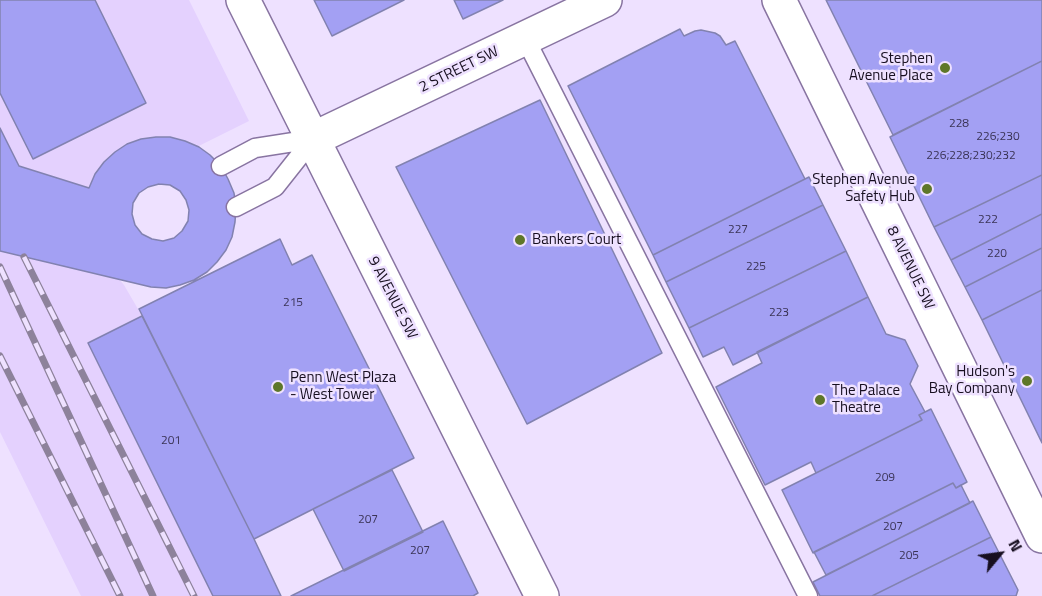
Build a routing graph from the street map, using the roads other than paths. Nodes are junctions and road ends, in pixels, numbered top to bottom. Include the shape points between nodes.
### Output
1 (243, 0) edge
2 (605, 0) edge
3 (779, 0) edge
4 (525, 38) junction
5 (313, 139) junction
6 (221, 166) dead end
7 (236, 207) dead end
8 (1042, 536) edge
9 (542, 596) edge
10 (807, 596) edge

1 - 5 street, 9 AVENUE SW
2 - 4 street, 2 STREET SW
3 - 8 street, 8 AVENUE SW
4 - 5 street, 2 STREET SW
4 - 10 lane
5 - 6 lane via 255,148
5 - 7 lane via 275,187
5 - 9 street, 9 AVENUE SW

